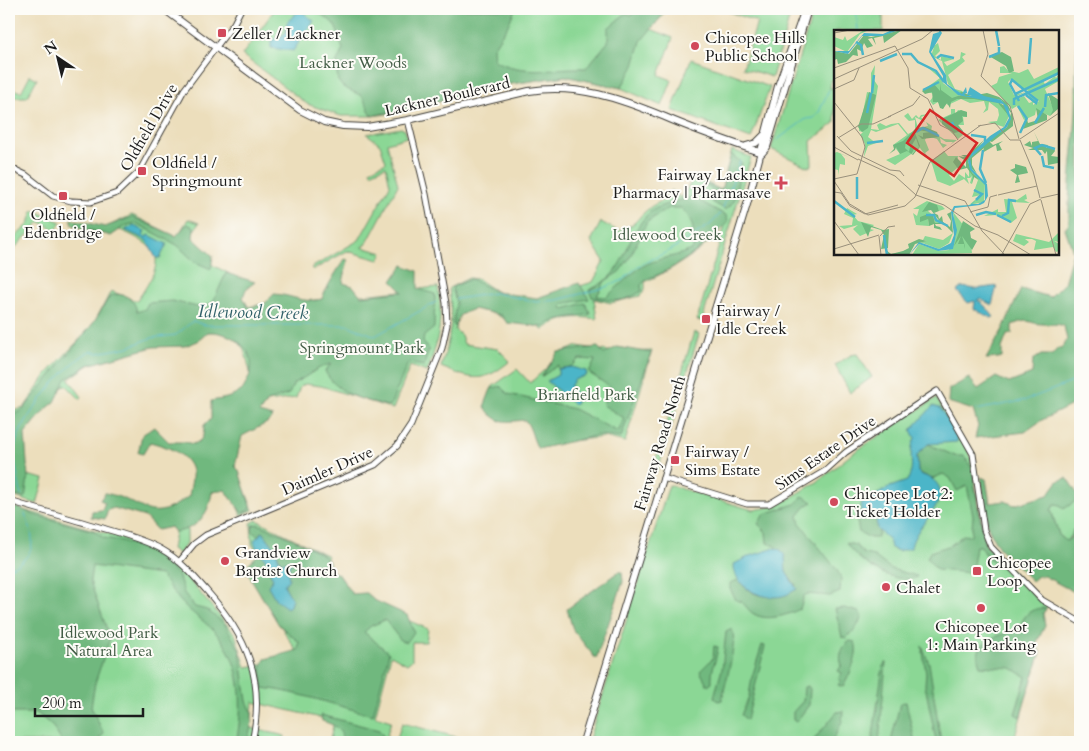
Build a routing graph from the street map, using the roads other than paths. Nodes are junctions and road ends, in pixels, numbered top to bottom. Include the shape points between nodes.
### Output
1 (164, 9) edge
2 (241, 9) edge
3 (807, 9) edge
4 (216, 48) junction
5 (408, 120) junction
6 (765, 135) junction
7 (744, 146) junction
8 (762, 153) junction
9 (9, 167) edge
10 (662, 478) junction
11 (9, 500) edge
12 (179, 562) junction
13 (1080, 622) edge
14 (252, 742) edge
15 (583, 742) edge

1 - 4 main road, Lackner Boulevard
2 - 4 street, Oldfield Drive
3 - 6 main road, Fairway Road North via 778,86
3 - 8 main road, Fairway Road North via 767,147
4 - 5 main road, Lackner Boulevard via 300,110 324,122 354,128
4 - 9 street, Oldfield Drive via 184,90 139,172 117,193 91,202 71,201 53,196 26,175
5 - 7 main road, Lackner Boulevard via 550,87 576,89 651,111
5 - 12 street, Daimler Drive via 426,194 446,303 442,348 411,425 397,446 374,465 206,535
6 - 7 main road via 756,144
6 - 8 main road, Fairway Road North
7 - 8 main road, Lackner Boulevard
8 - 10 main road, Fairway Road North
10 - 13 street, Sims Estate Drive via 747,504 769,504 824,471 936,391 973,454 984,530 991,547 1042,600
10 - 15 main road, Fairway Road North
11 - 12 street via 135,538 161,549
12 - 14 street via 227,615 250,660 257,690

